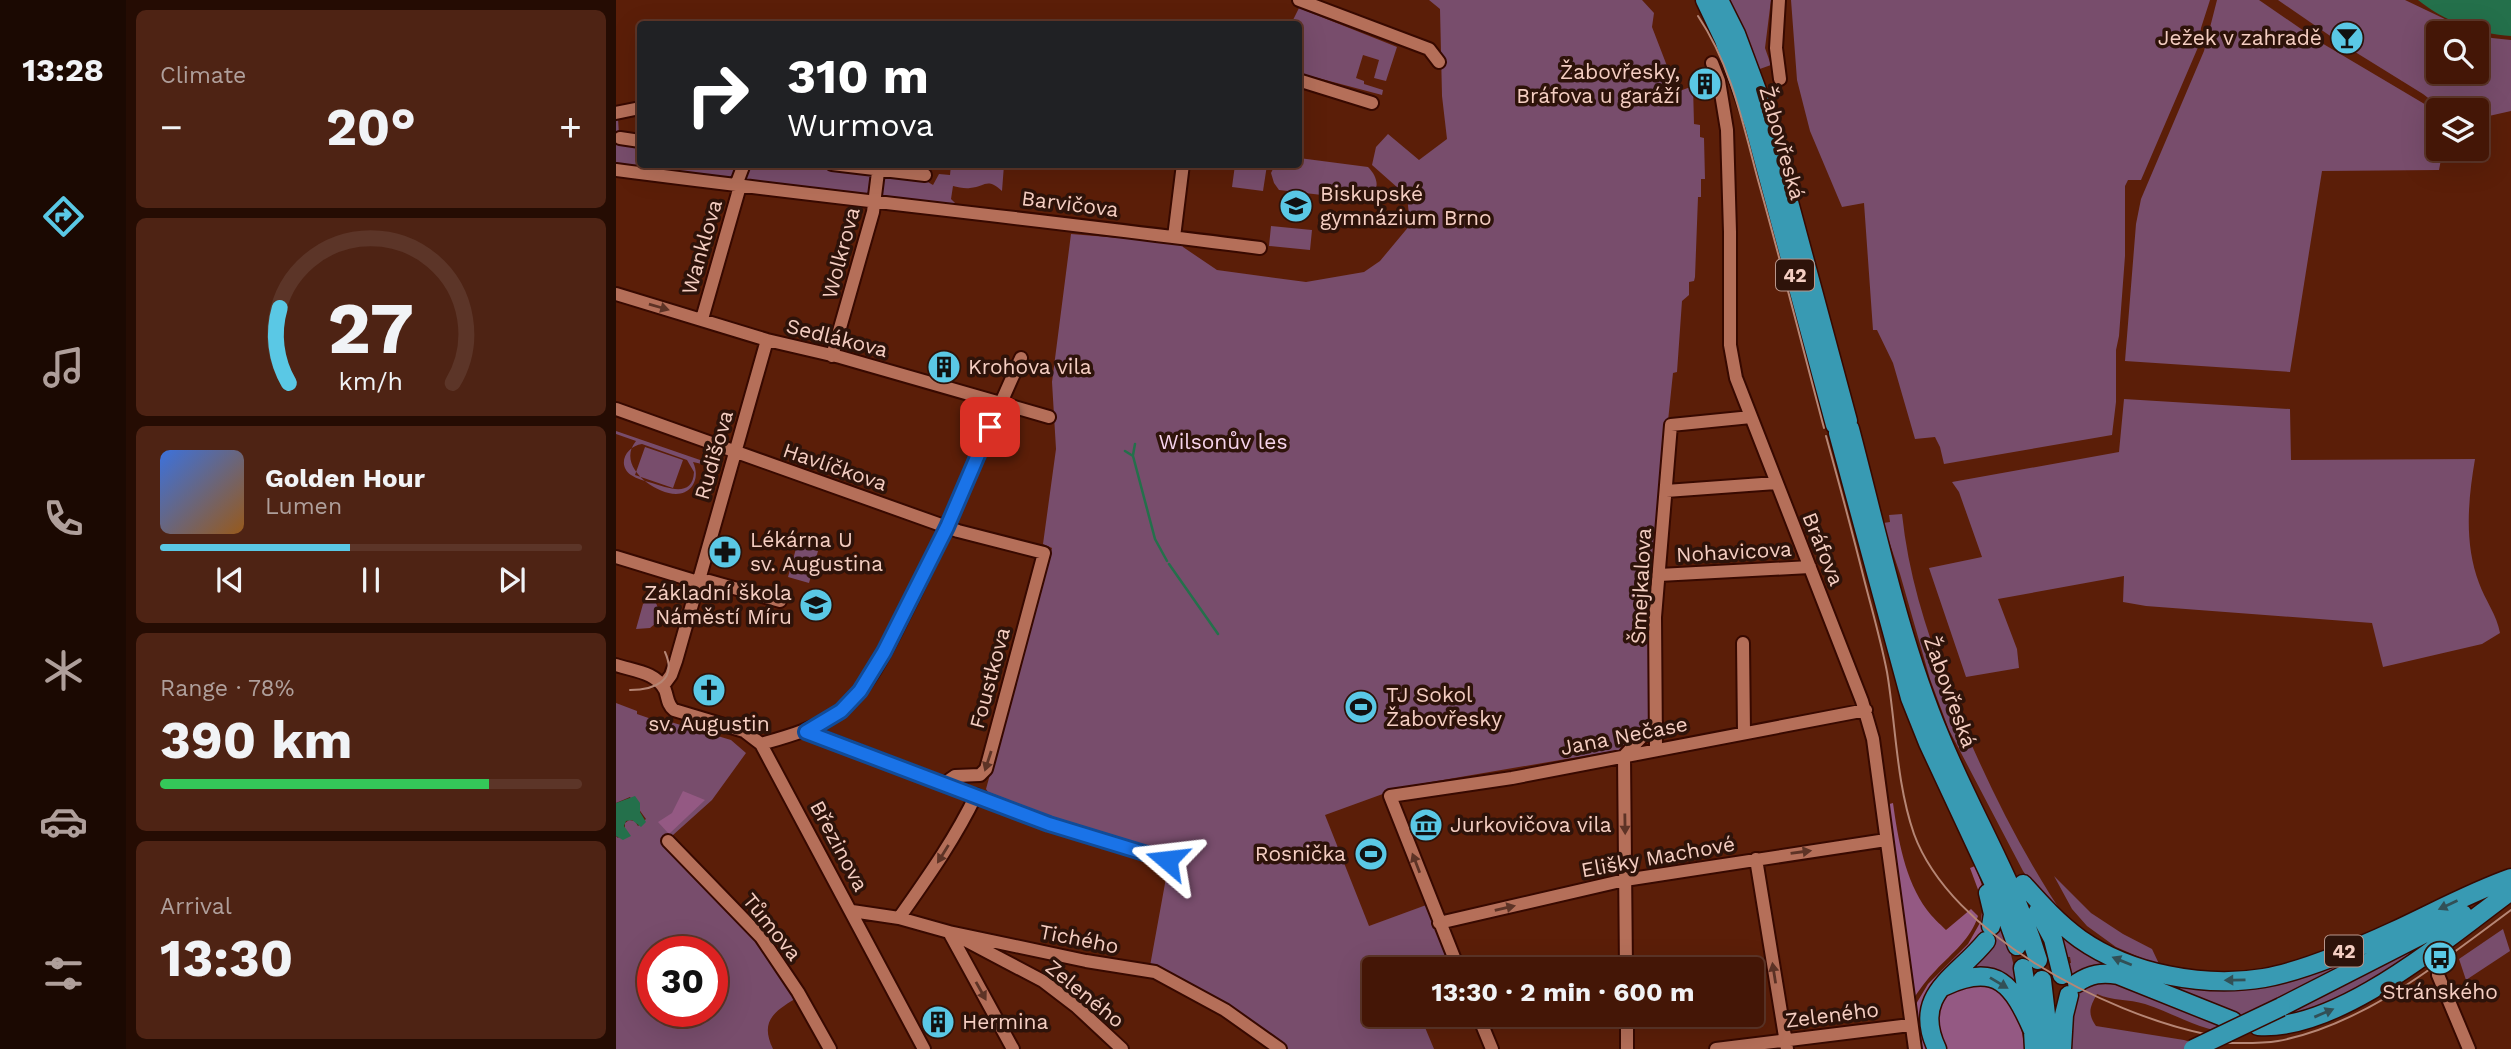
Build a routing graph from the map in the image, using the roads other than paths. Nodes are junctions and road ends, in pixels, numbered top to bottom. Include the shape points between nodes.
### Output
1 (1299, 0) edge
2 (1705, 0) edge
3 (1719, 0) edge
4 (1779, 0) edge
5 (1439, 62) dead end
6 (1712, 63) dead end
7 (1780, 79) dead end
8 (1302, 81) edge
9 (1373, 103) dead end
10 (637, 109) edge
11 (616, 113) edge
12 (620, 138) dead end
13 (637, 141) edge
14 (742, 168) edge
15 (879, 168) edge
16 (1183, 168) edge
17 (616, 170) edge
18 (925, 175) dead end
19 (740, 186) junction
20 (875, 201) junction
21 (1174, 237) junction
22 (1260, 248) dead end
23 (616, 294) edge
24 (702, 319) junction
25 (767, 340) junction
26 (832, 356) junction
27 (1021, 358) dead end
28 (1001, 402) junction
29 (616, 409) edge
30 (1049, 417) dead end
31 (1751, 417) junction
32 (1843, 427) junction
33 (735, 452) junction
34 (1776, 483) junction
35 (1666, 491) junction
36 (947, 527) junction
37 (1044, 553) joint
38 (616, 557) edge
39 (1810, 567) junction
40 (1659, 575) junction
41 (698, 582) junction
42 (780, 601) dead end
43 (1743, 643) dead end
44 (616, 666) edge
45 (663, 686) junction
46 (1866, 710) junction
47 (1656, 722) junction
48 (806, 732) junction
49 (1744, 733) junction
50 (761, 744) junction
51 (1656, 749) junction
52 (1624, 756) junction
53 (946, 783) junction
54 (976, 795) junction
55 (1974, 811) junction
56 (1886, 840) junction
57 (668, 841) dead end
58 (1976, 846) junction
59 (1756, 859) junction
60 (1167, 860) dead end
61 (2511, 878) edge
62 (1625, 880) junction
63 (2023, 884) junction
64 (2511, 885) edge
65 (2511, 891) edge
66 (852, 911) junction
67 (900, 918) junction
68 (1439, 923) junction
69 (949, 932) junction
70 (2017, 946) dead end
71 (1453, 957) edge
72 (1626, 957) edge
73 (2438, 975) dead end
74 (2042, 980) dead end
75 (2068, 986) junction
76 (1942, 988) junction
77 (2233, 1021) dead end
78 (1910, 1025) junction
79 (2258, 1026) dead end
80 (1483, 1027) edge
81 (1627, 1027) edge
82 (2034, 1040) edge
83 (1786, 1044) edge
84 (830, 1049) edge
85 (924, 1049) edge
86 (1013, 1049) edge
87 (1122, 1049) edge
88 (1280, 1049) edge
89 (1492, 1049) edge
90 (1628, 1049) edge
91 (1716, 1049) edge
92 (1915, 1049) edge
93 (1937, 1049) edge
94 (2050, 1049) edge
95 (2062, 1049) edge
96 (2193, 1049) edge
97 (2469, 1049) edge

1 - 5 street via 1429,49
2 - 32 highway, Žabovřeská / 42 via 1754,125
3 - 32 highway, Žabovřeská / 42 via 1764,109
4 - 7 street via 1776,48
6 - 31 street, Bráfova via 1727,130 1730,345
8 - 9 street
10 - 11 street
12 - 13 street
14 - 19 street
15 - 18 street
15 - 20 street
16 - 21 street
17 - 19 street, Barvičova
19 - 20 street, Barvičova
19 - 24 street, Wanklova
20 - 21 street, Barvičova
20 - 26 street, Wolkrova
21 - 22 street, Barvičova
23 -> 24 street, Sedlákova
24 - 25 street, Sedlákova
25 - 26 street, Sedlákova
25 - 33 street, Rudišova
26 - 28 street, Sedlákova
27 - 28 street
28 - 30 street, Sedlákova
28 - 36 street
29 - 33 street, Havlíčkova
31 - 34 street, Bráfova
31 - 35 street, Šmejkalova via 1671,425
32 - 55 highway, Žabovřeská / 42 via 1923,693
32 - 58 highway, Žabovřeská / 42 via 1910,698
33 - 36 street, Havlíčkova
33 - 41 street, Rudišova
34 - 35 street
34 - 39 street, Bráfova
35 - 40 street, Šmejkalova
36 - 37 street, Havlíčkova
36 - 48 street via 860,691 841,711
37 -> 53 street, Foustkova via 986,769 980,775 955,776
38 - 41 street
39 - 40 street, Nohavicova
39 - 46 street, Bráfova
40 - 47 street, Šmejkalova
41 - 42 street
41 - 45 street, Rudišova via 676,661
43 - 49 street
44 - 45 street via 653,676
45 - 50 street via 676,711 744,731
46 - 49 street, Jana Nečase
46 - 56 street, Bráfova
47 - 51 street, Šmejkalova
47 - 52 street
48 - 50 street
48 - 53 street
49 - 51 street, Jana Nečase
50 - 66 street, Březinova
51 - 52 street, Jana Nečase
52 -> 62 street
68 -> 52 street, Jana Nečase via 1391,799
53 - 54 street
54 - 60 street via 1049,824
54 -> 67 street
55 - 63 highway, 42
55 - 82 highway, Žabovřeská / 42 via 2019,904 2030,964
59 -> 56 street, Elišky Machové
56 - 78 street, Bráfova
57 - 84 street, Tůmova via 761,937
58 - 70 highway, Žabovřeská / 42
58 - 76 highway, 42 via 1993,914 1988,934
59 - 62 street, Elišky Machové
83 -> 59 street
61 -> 63 highway, 42 via 2392,932 2288,972 2228,980 2166,974 2108,955 2061,924
68 -> 62 street, Elišky Machové
62 - 72 street
63 - 75 highway, 42 via 2053,939
64 - 96 highway, 42, bridge via 2446,925
79 -> 65 highway, 42 via 2300,1022 2337,1007 2421,958
66 - 67 street, Tichého
66 - 85 street, Březinova
67 - 69 street, Tichého
68 - 71 street
69 -> 86 street
69 - 87 street, Zeleného via 1043,981
69 - 88 street, Tichého via 1155,972 1225,1010
73 - 97 street
74 - 94 highway
75 - 77 highway via 2099,974 2118,975
75 - 95 highway, 42
76 -> 82 highway, 42 via 1969,976 1991,977 2004,984 2022,1004
76 - 93 highway, 42 via 1928,1014
78 - 83 street, Zeleného
78 - 92 street, Bráfova
80 - 89 street
81 - 90 street
83 - 91 street, Zeleného

